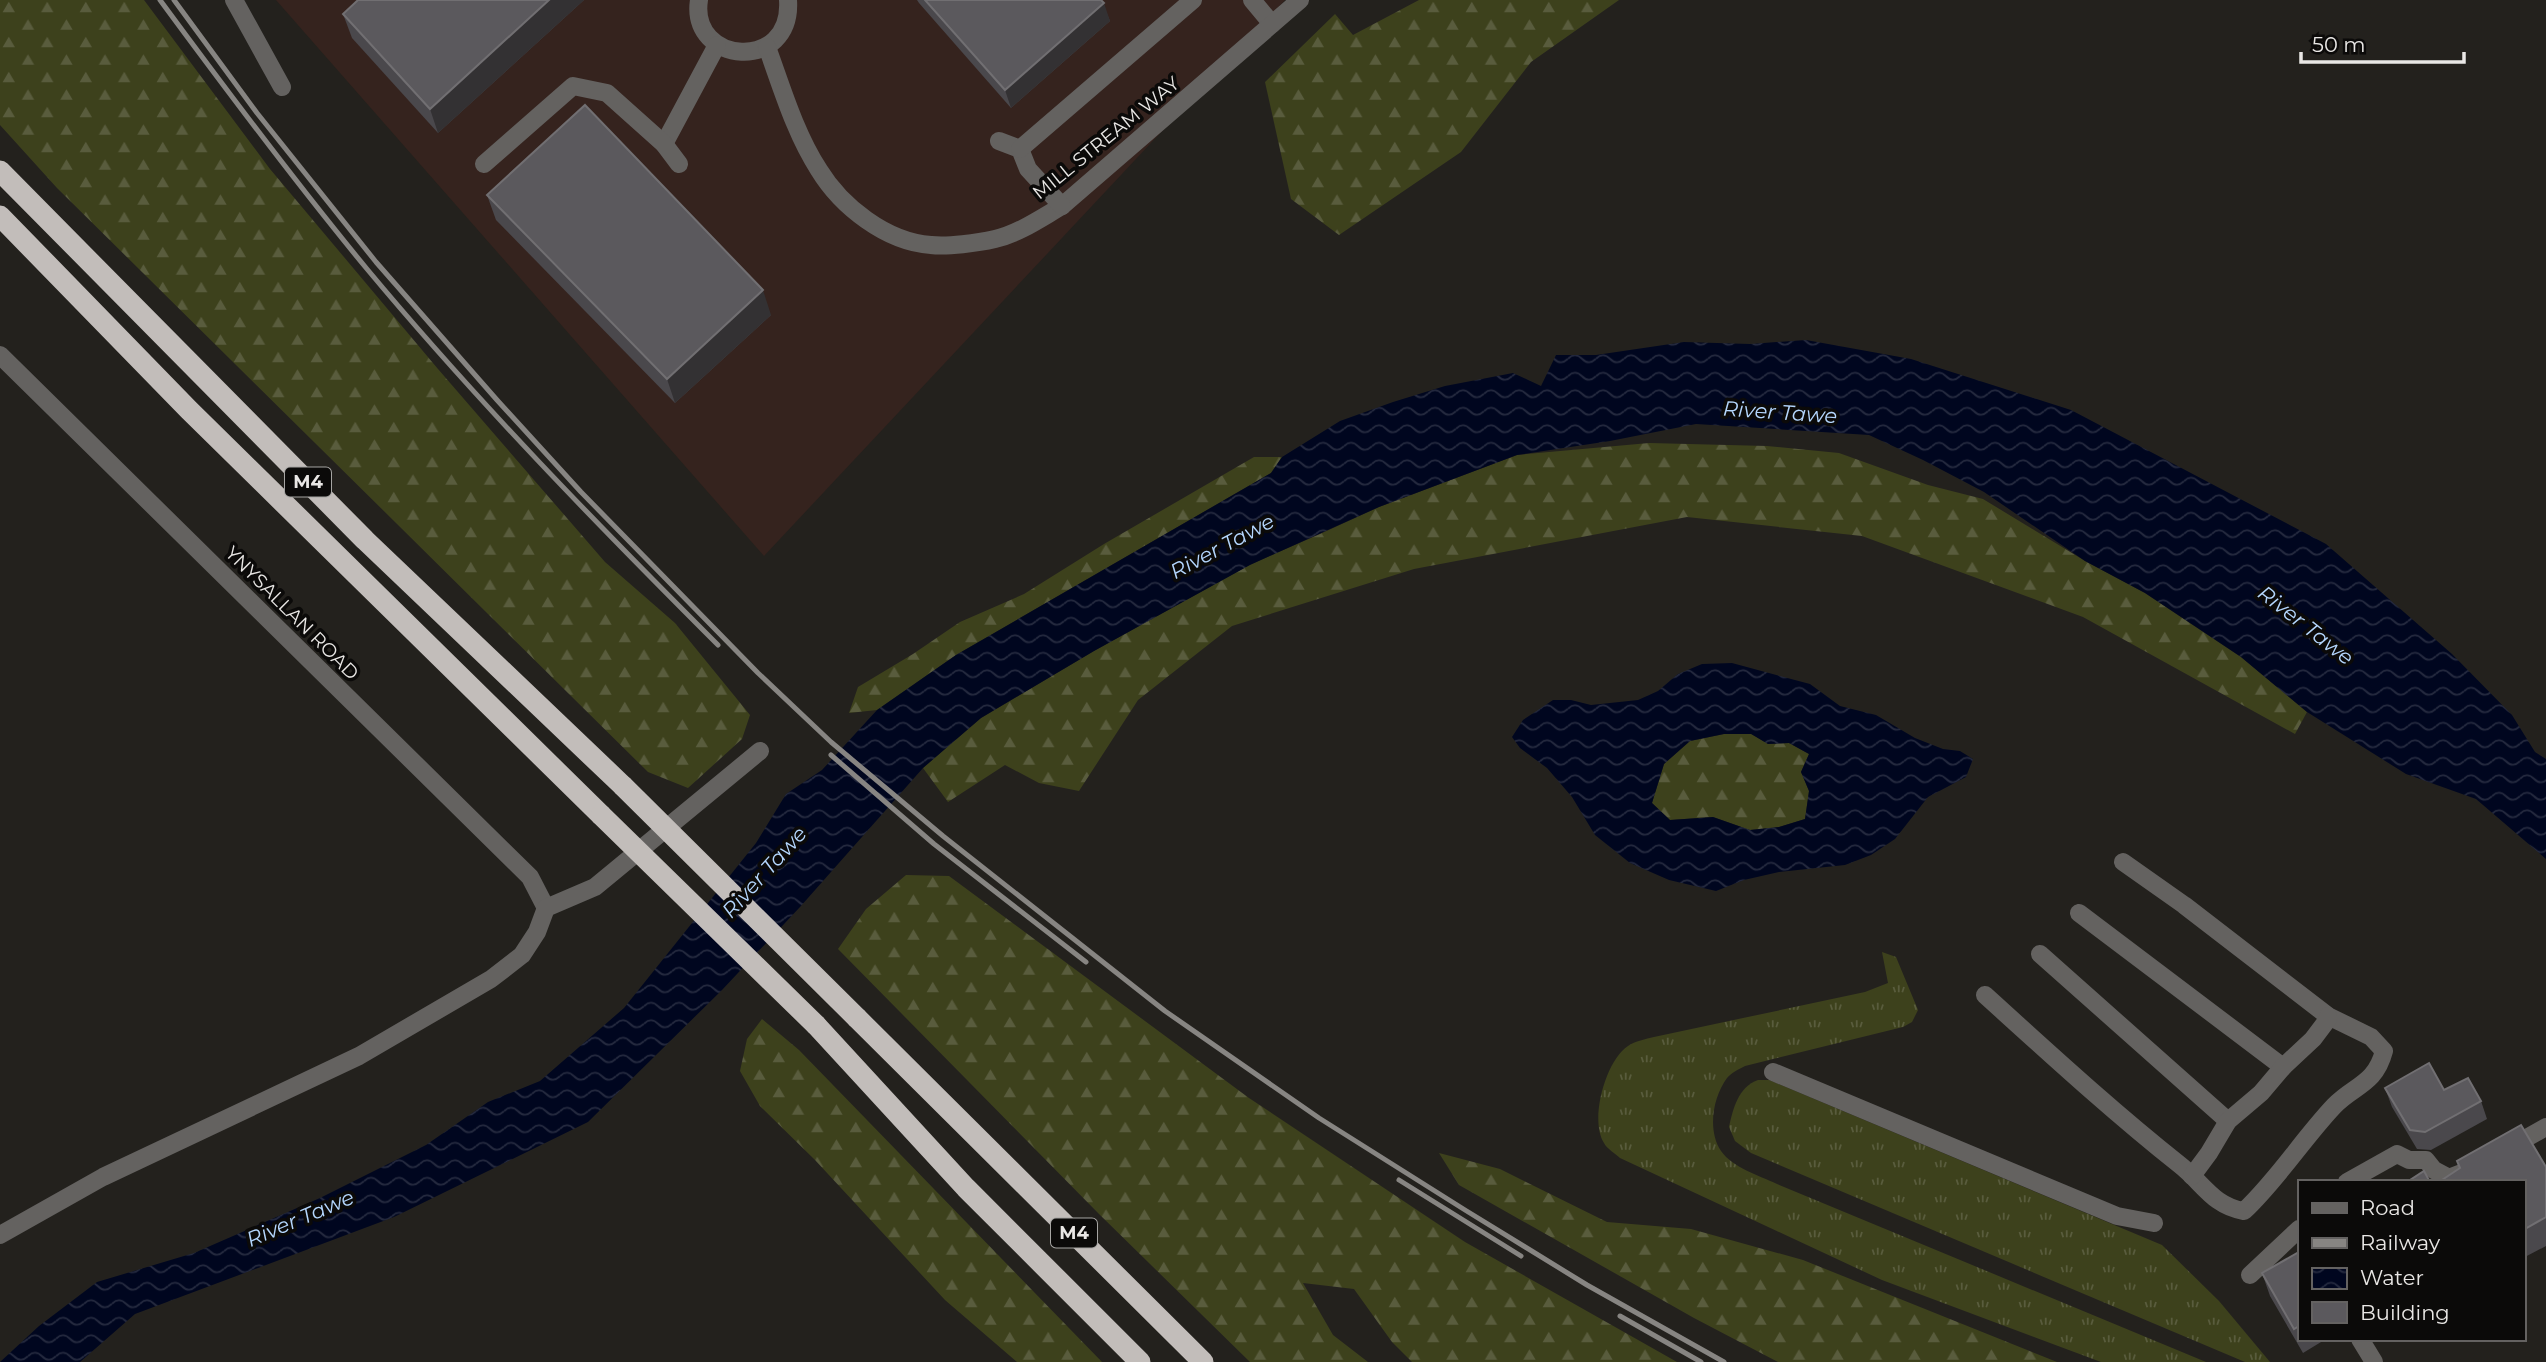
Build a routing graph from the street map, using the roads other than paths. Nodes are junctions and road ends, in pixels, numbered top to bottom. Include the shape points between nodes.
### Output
1 (234, 0) edge
2 (699, 0) edge
3 (788, 0) edge
4 (1193, 0) edge
5 (1252, 0) edge
6 (1300, 0) edge
7 (1272, 24) junction
8 (717, 45) junction
9 (767, 47) junction
10 (282, 87) dead end
11 (999, 141) dead end
12 (664, 144) junction
13 (1020, 149) junction
14 (484, 164) dead end
15 (679, 164) dead end
16 (0, 171) edge
17 (1062, 206) junction
18 (0, 216) edge
19 (0, 355) edge
20 (760, 751) dead end
21 (2123, 862) dead end
22 (546, 908) junction
23 (2079, 913) dead end
24 (2040, 954) dead end
25 (1985, 995) dead end
26 (2328, 1016) junction
27 (2283, 1067) junction
28 (1773, 1072) dead end
29 (2228, 1121) junction
30 (2546, 1127) edge
31 (2192, 1176) junction
32 (2351, 1180) edge
33 (2154, 1223) dead end
34 (0, 1235) edge
35 (2298, 1236) edge
36 (2250, 1275) dead end
37 (2361, 1341) edge
38 (1140, 1362) edge
39 (1203, 1362) edge
40 (2374, 1362) edge

1 - 10 street
2 - 8 street via 701,23
3 - 9 street via 785,26
4 - 13 street
5 - 7 street
6 - 7 street, MILL STREAM WAY
7 - 17 street, MILL STREAM WAY
8 - 9 street via 732,52
8 - 12 street
9 - 17 street, MILL STREAM WAY via 789,110 818,169 842,202 870,222 930,245 961,243 996,239
11 - 13 street
12 - 14 street via 607,93 573,86
12 - 15 street
13 - 17 street via 1028,169
16 - 39 highway, M4, bridge via 365,540 623,786
18 - 38 highway, M4, bridge via 189,410 816,1025 966,1188
19 - 22 street, YNYSALLAN ROAD via 530,877
20 - 22 street via 595,887
21 - 26 street
22 - 34 street via 522,955 491,979 359,1056 103,1177
23 - 27 street
24 - 29 street
25 - 31 street via 2107,1107
26 - 27 street via 2314,1039
26 - 31 street via 2371,1037 2384,1051 2380,1065 2361,1087 2337,1103 2244,1210 2229,1208
27 - 29 street
28 - 33 street via 2117,1216
29 - 31 street
30 - 32 street via 2449,1178 2426,1160 2397,1154
35 - 36 street
37 - 40 street

